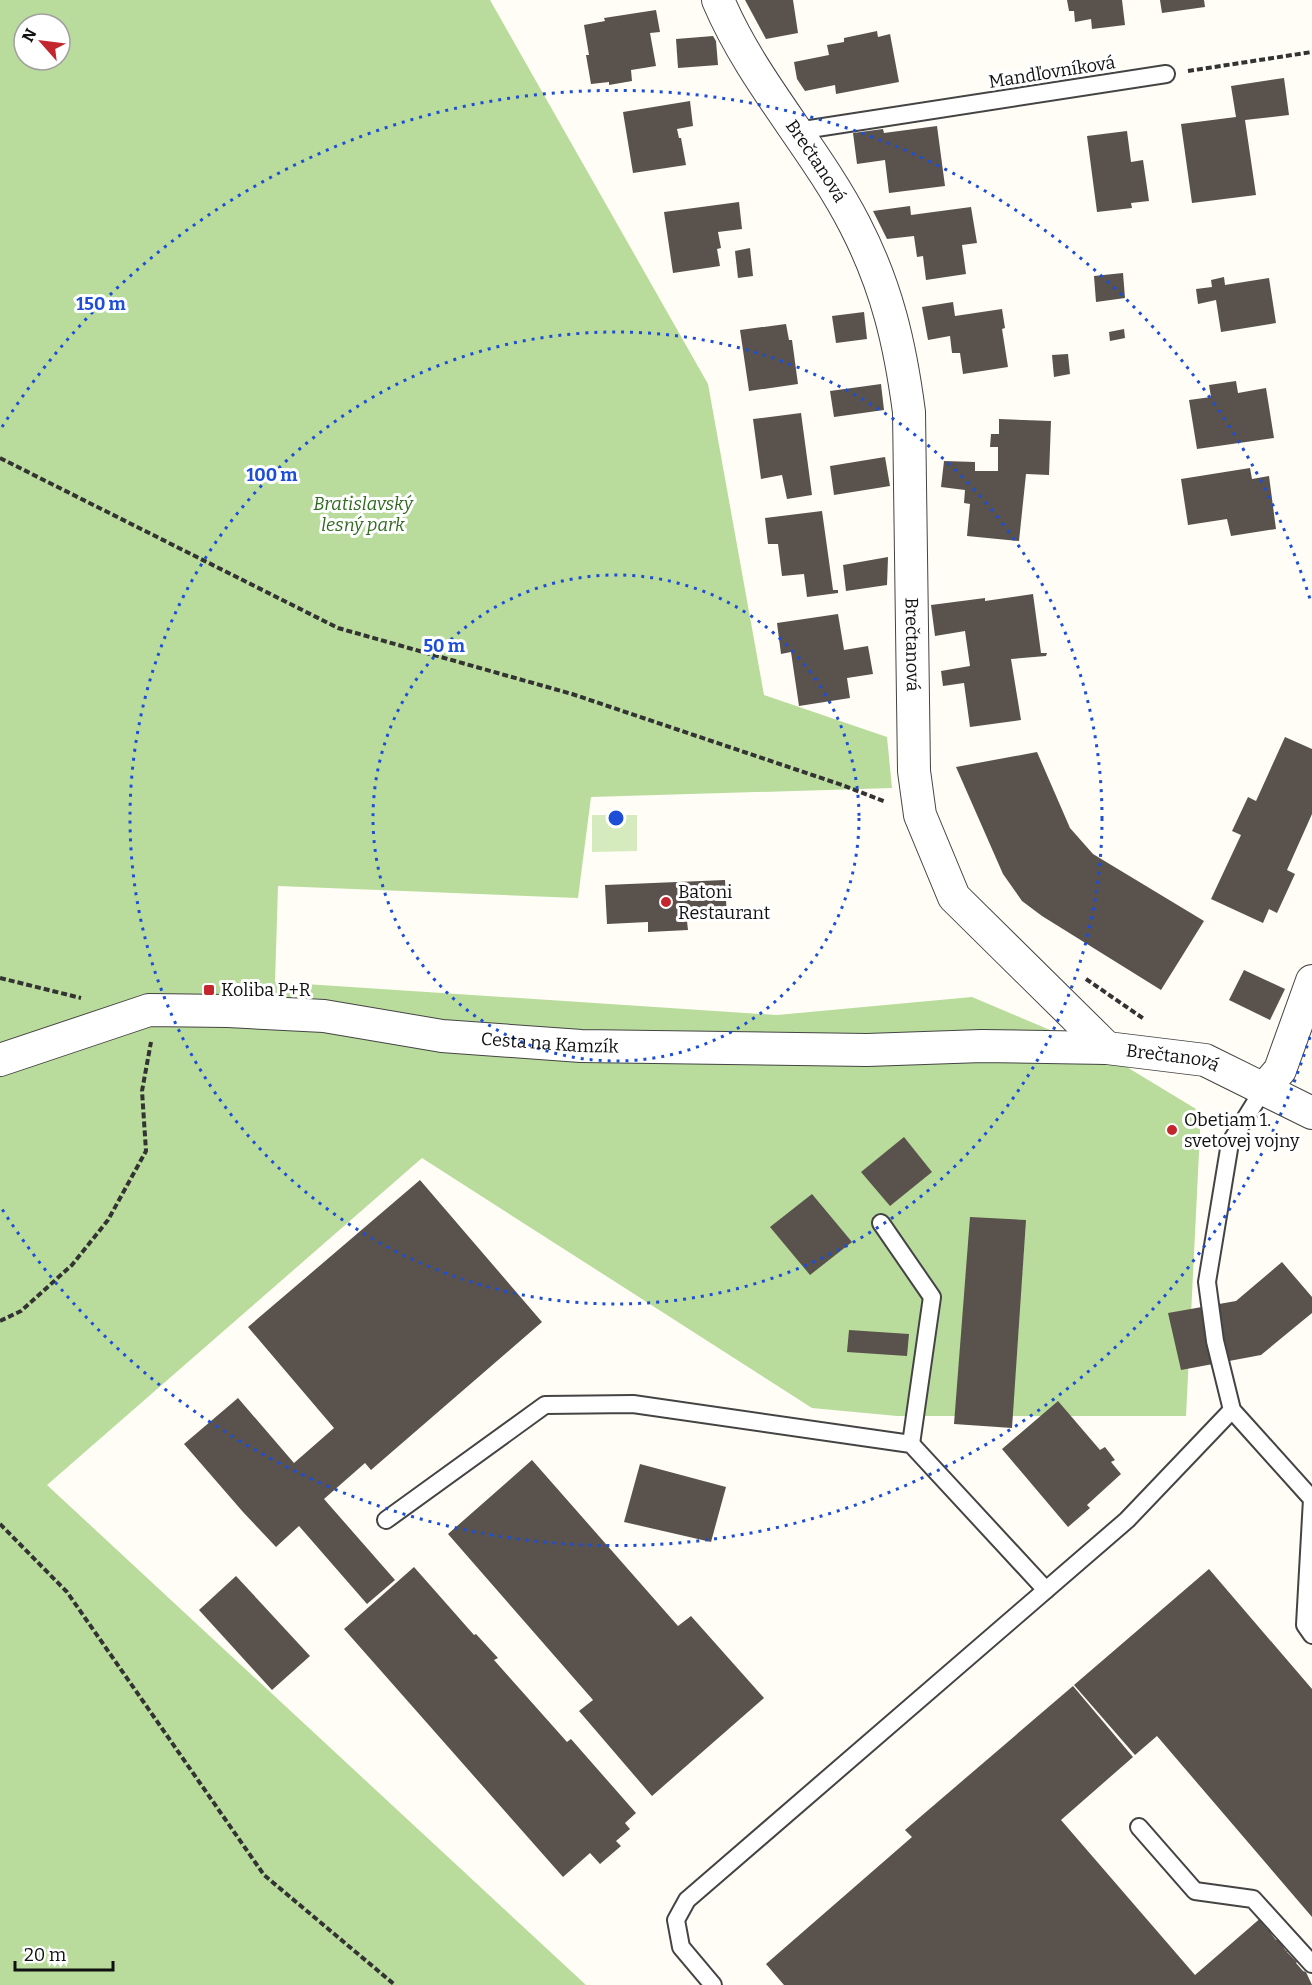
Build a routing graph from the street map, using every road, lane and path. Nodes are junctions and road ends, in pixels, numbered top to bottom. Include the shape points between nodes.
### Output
1 (718, 0) edge
2 (1312, 52) edge
3 (1166, 74) joint
4 (797, 131) junction
5 (0, 458) edge
6 (920, 815) junction
7 (1082, 975) dead end
8 (0, 978) edge
9 (1312, 981) edge
10 (84, 999) dead end
11 (148, 1010) junction
12 (1149, 1022) dead end
13 (1107, 1048) junction
14 (0, 1060) edge
15 (1263, 1090) junction
16 (1312, 1113) edge
17 (881, 1223) dead end
18 (0, 1322) edge
19 (1232, 1410) junction
20 (911, 1444) junction
21 (386, 1520) dead end
22 (0, 1524) edge
23 (1046, 1590) junction
24 (1312, 1635) edge
25 (1139, 1827) dead end
26 (1312, 1964) edge
27 (394, 1985) edge
28 (713, 1985) edge

1 - 4 street, Brečtanová via 744,51
2 - 3 path
3 - 4 lane, Mandľovníková
4 - 6 street, Brečtanová via 855,223 890,308 902,358 909,412 914,771
5 - 6 path via 338,628 572,694
6 - 13 street, Brečtanová via 954,897
7 - 12 path
8 - 10 path
9 - 15 street via 1280,1070
11 - 13 street, Cesta na Kamzík via 324,1016 442,1036 581,1046
11 - 14 street, Cesta na Kamzík
11 - 18 path via 152,1042 142,1091 146,1151 108,1220 72,1265 21,1311
13 - 15 street, Brečtanová via 1205,1060
15 - 16 street, Brečtanová
15 - 19 lane via 1230,1143 1207,1282 1215,1341
17 - 20 lane via 932,1297
19 - 23 lane via 1127,1520
19 - 24 lane via 1311,1499 1305,1625
20 - 21 lane via 633,1404 545,1405
20 - 23 lane
22 - 27 path via 67,1592 264,1875
23 - 28 lane via 687,1900 675,1920 681,1947
25 - 26 lane via 1195,1891 1253,1899

